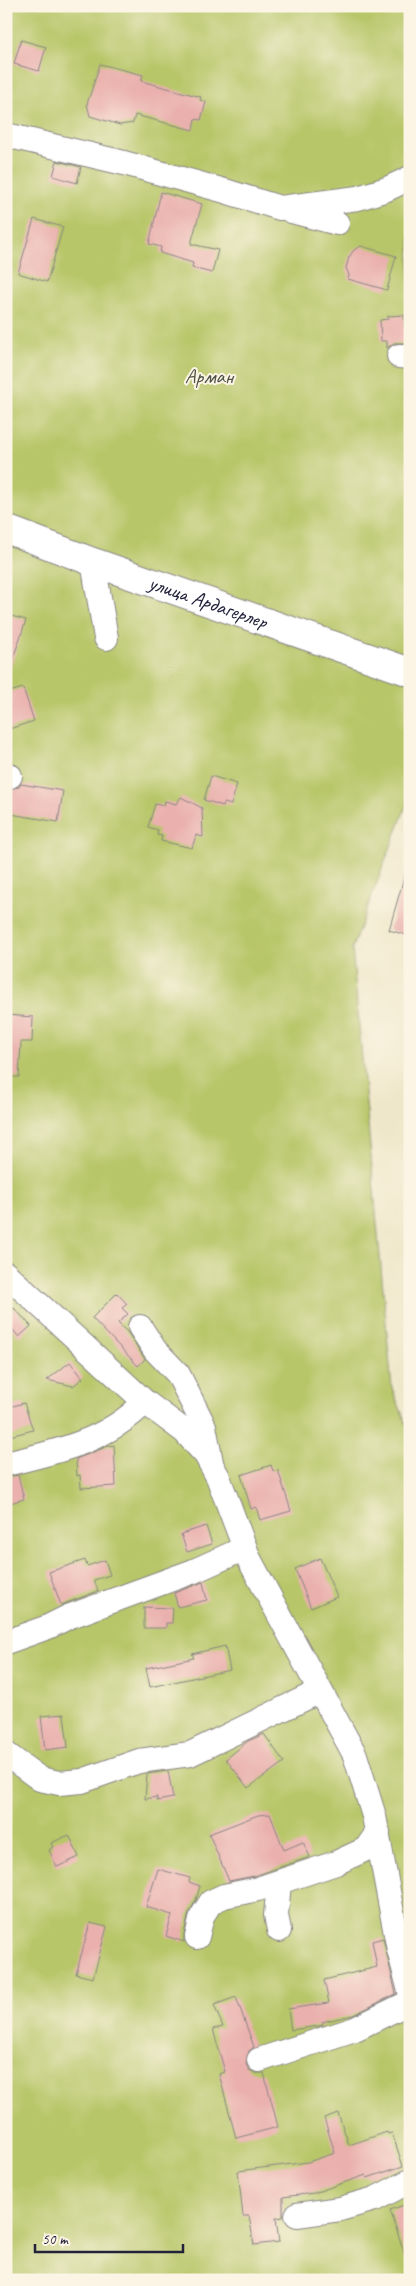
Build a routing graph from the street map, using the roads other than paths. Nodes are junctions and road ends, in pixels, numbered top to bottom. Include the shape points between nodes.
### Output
1 (6, 135) edge
2 (410, 178) edge
3 (280, 208) junction
4 (336, 223) dead end
5 (6, 529) edge
6 (93, 562) junction
7 (106, 638) dead end
8 (410, 672) edge
9 (6, 1274) edge
10 (140, 1327) dead end
11 (145, 1402) junction
12 (6, 1464) edge
13 (212, 1466) junction
14 (245, 1548) junction
15 (6, 1642) edge
16 (320, 1691) junction
17 (6, 1754) edge
18 (378, 1832) junction
19 (279, 1883) junction
20 (279, 1930) dead end
21 (197, 1937) dead end
22 (410, 1991) edge
23 (410, 2002) edge
24 (259, 2060) dead end
25 (410, 2181) edge
26 (297, 2215) dead end

1 - 3 street via 124,163
2 - 3 street via 358,198
3 - 4 street
5 - 6 main road, улица Ардагерлер
6 - 7 street
6 - 8 main road, улица Ардагерлер
9 - 11 street
10 - 13 street via 155,1350 178,1374 204,1426
11 - 12 street via 109,1432
11 - 13 street via 184,1431
13 - 14 street
14 - 15 street via 194,1571
14 - 16 street
16 - 17 street via 190,1754 139,1761 82,1781 59,1783 40,1779
16 - 18 street via 355,1755
18 - 19 street via 366,1849
18 - 22 street via 399,1950
19 - 20 street via 276,1915
19 - 21 street via 211,1902 202,1916
23 - 24 street via 355,2030
25 - 26 street via 366,2202 340,2210

